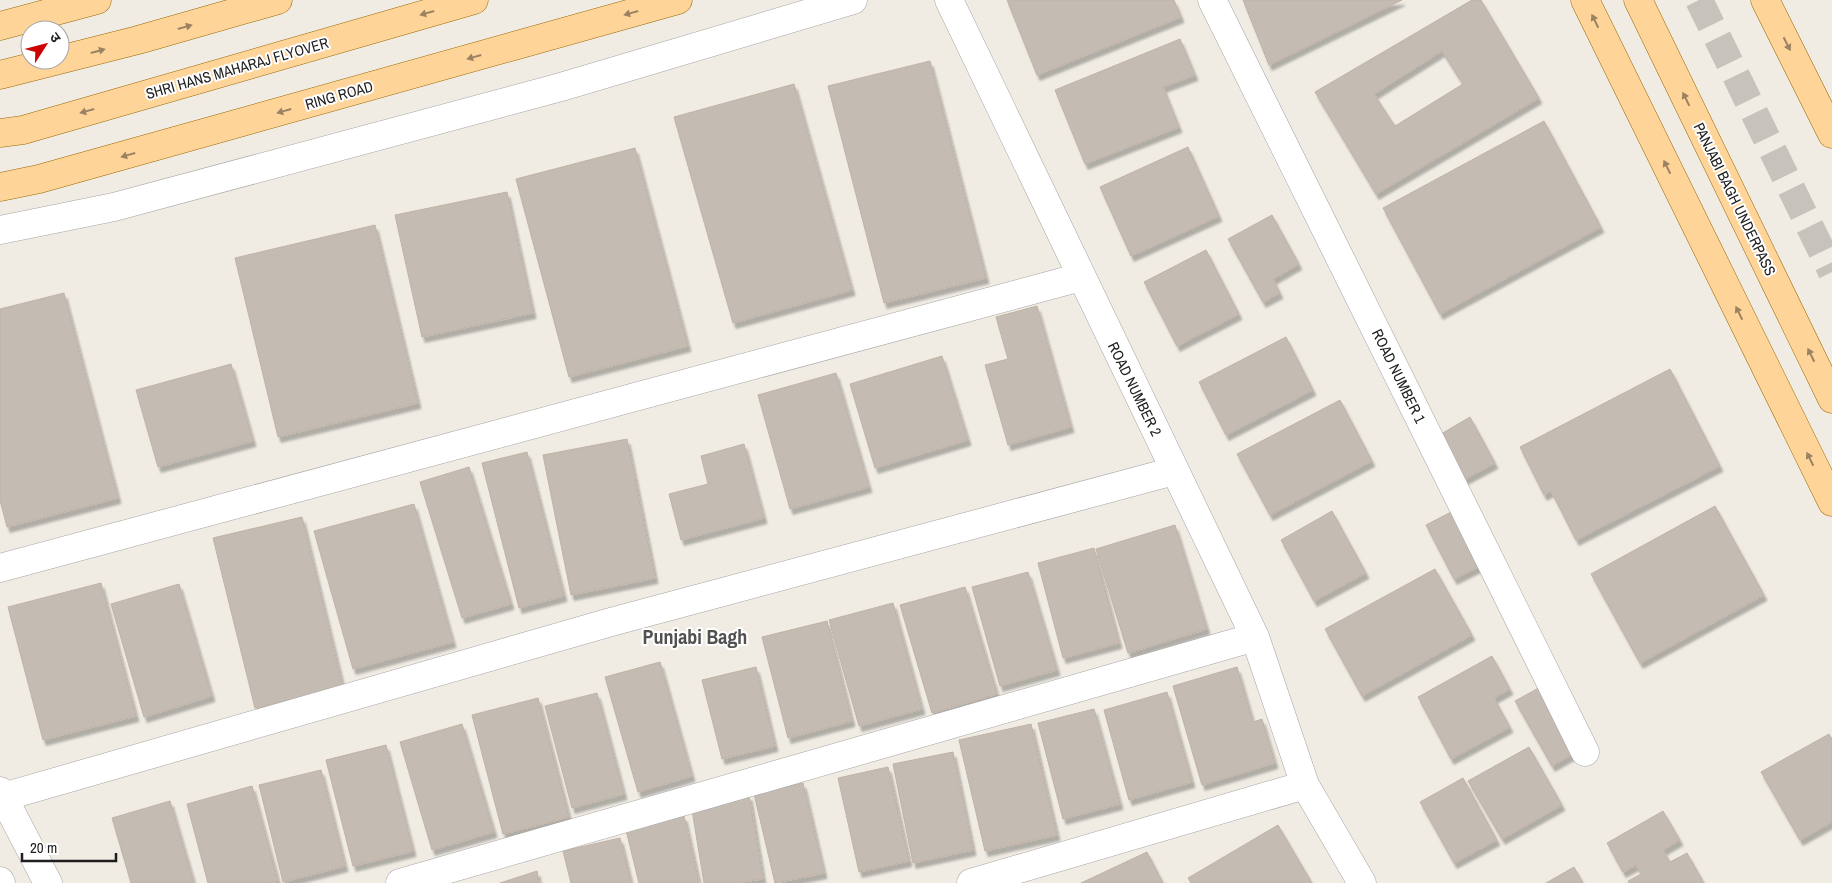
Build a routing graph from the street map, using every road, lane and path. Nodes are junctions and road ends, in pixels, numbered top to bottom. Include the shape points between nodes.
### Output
1 (97, 0) edge
2 (278, 0) edge
3 (474, 0) edge
4 (678, 0) edge
5 (852, 0) edge
6 (948, 0) edge
7 (1212, 0) edge
8 (1584, 0) edge
9 (1638, 0) edge
10 (1765, 0) edge
11 (0, 26) edge
12 (0, 75) edge
13 (0, 134) edge
14 (1832, 134) edge
15 (0, 187) edge
16 (0, 230) edge
17 (1082, 277) junction
18 (1832, 399) edge
19 (1174, 471) junction
20 (1832, 502) edge
21 (0, 568) edge
22 (1255, 637) junction
23 (1585, 752) dead end
24 (1305, 785) junction
25 (2, 794) edge
26 (48, 883) edge
27 (400, 883) edge
28 (971, 883) edge
29 (1362, 883) edge

1 - 11 main road
12 -> 2 main road via 119,46
3 -> 13 main road, SHRI HANS MAHARAJ FLYOVER
4 -> 15 main road, RING ROAD via 39,179
5 - 16 street via 561,87 133,202
6 - 17 street, ROAD NUMBER 2
7 - 23 street, ROAD NUMBER 1
20 -> 8 main road
18 -> 9 main road, PANJABI BAGH UNDERPASS
10 -> 14 main road
17 - 19 street, ROAD NUMBER 2
17 - 21 street
19 - 22 street, ROAD NUMBER 2
19 - 25 street via 611,622
22 - 24 street, ROAD NUMBER 2
22 - 27 street
24 - 28 street
24 - 29 street, ROAD NUMBER 2
25 - 26 street

